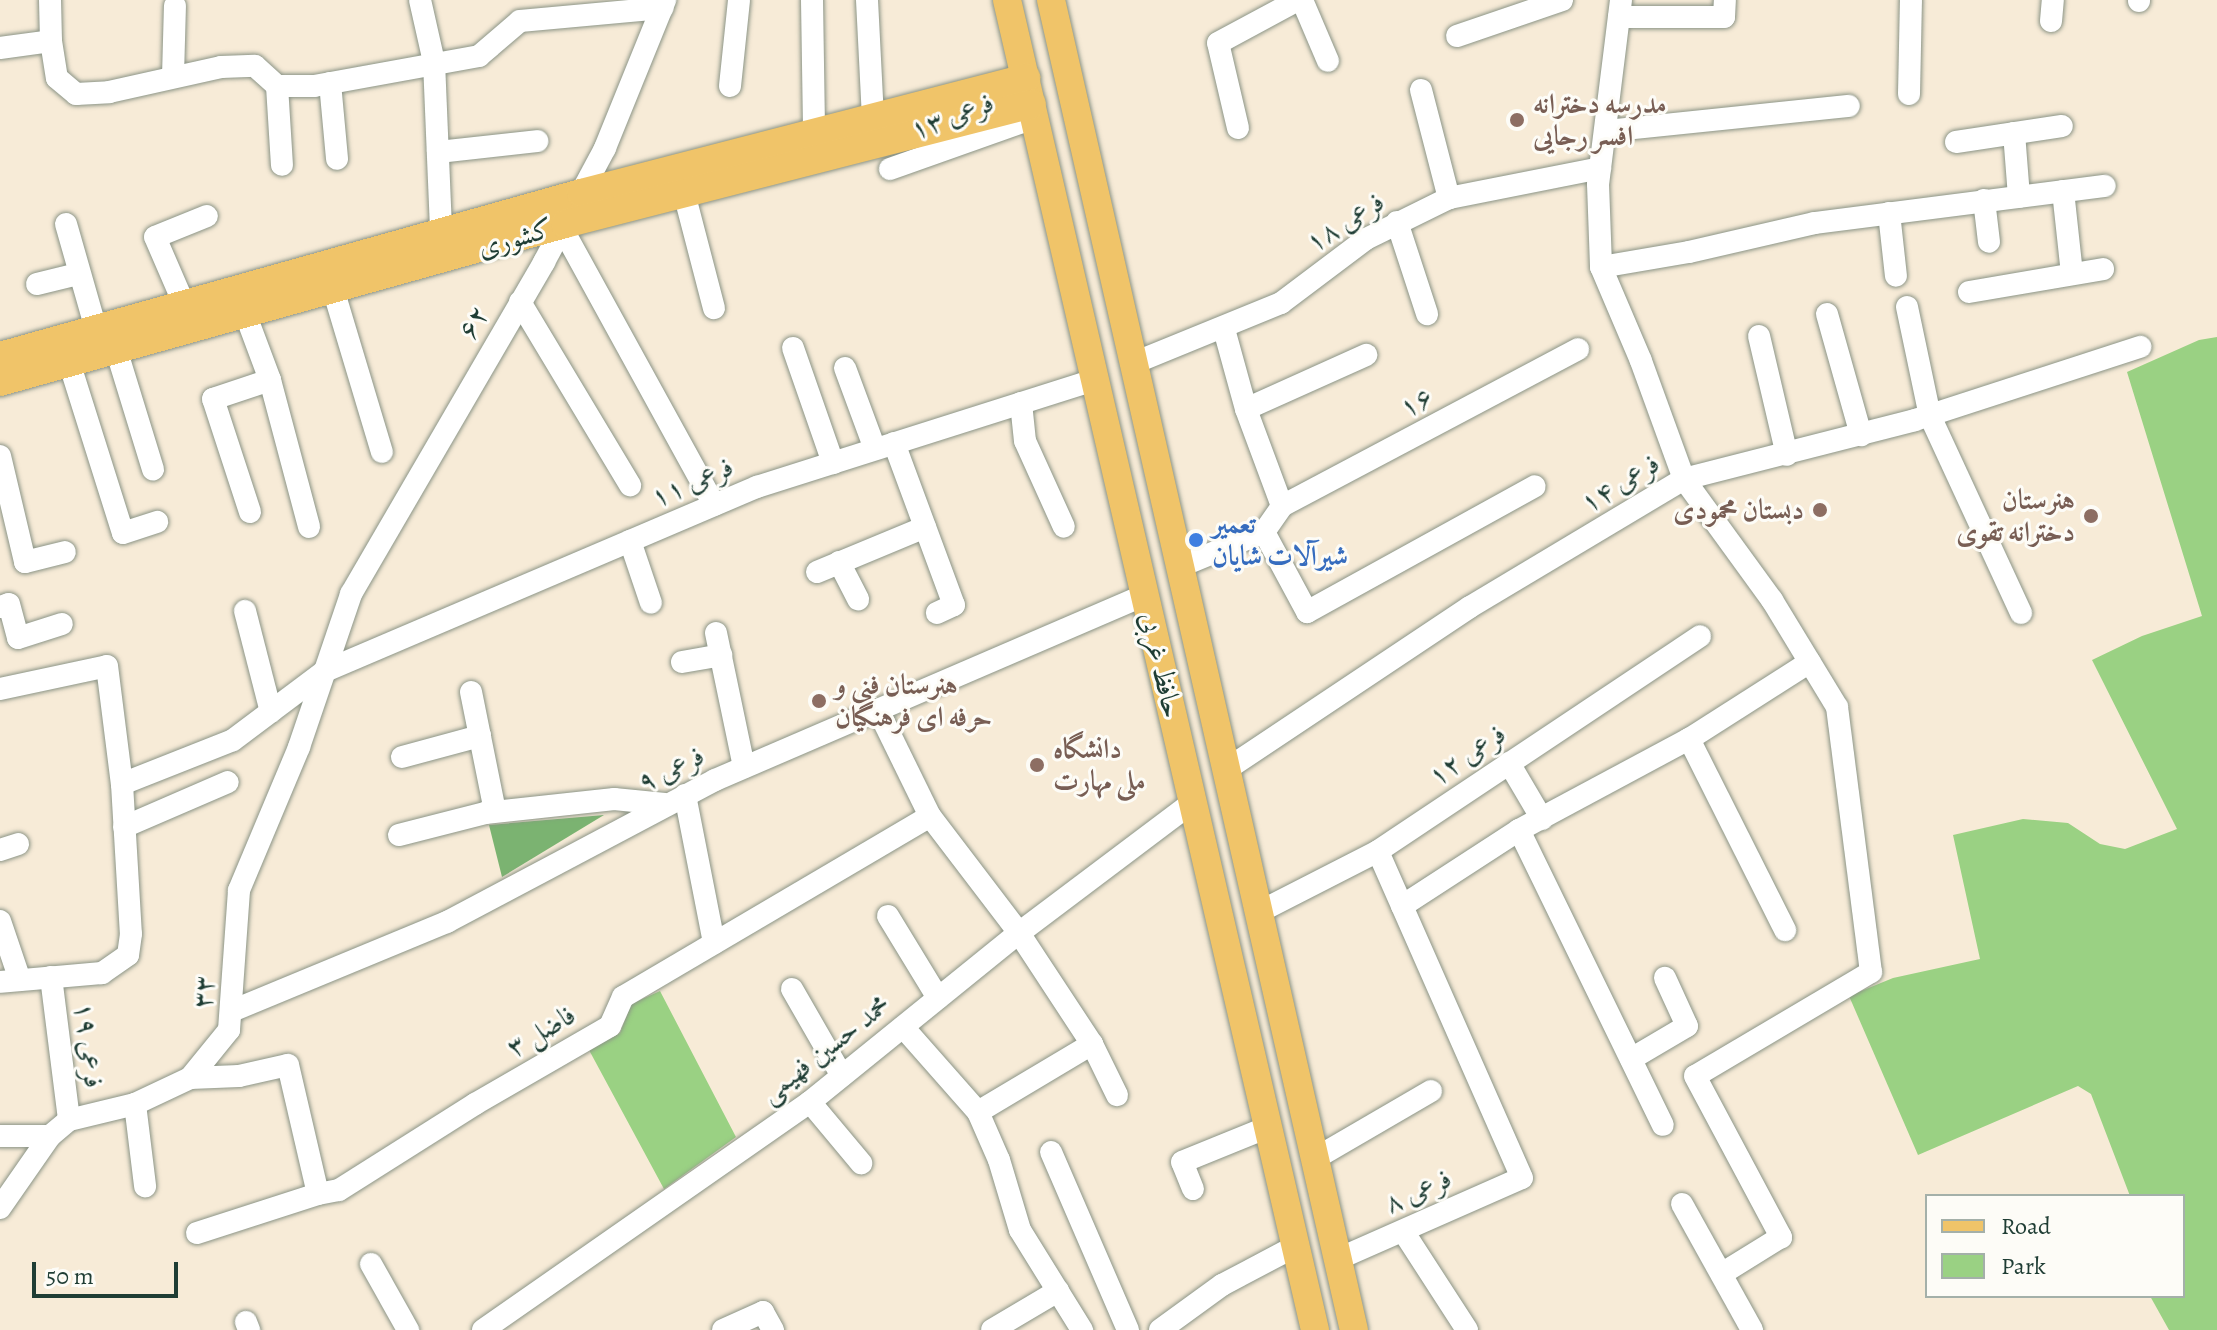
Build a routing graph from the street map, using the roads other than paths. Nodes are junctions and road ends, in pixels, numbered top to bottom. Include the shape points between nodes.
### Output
1 (50, 0) edge
2 (420, 0) edge
3 (739, 0) edge
4 (812, 0) edge
5 (867, 0) edge
6 (1007, 0) edge
7 (1051, 0) edge
8 (1300, 0) edge
9 (1562, 0) edge
10 (1725, 0) edge
11 (1911, 0) edge
12 (664, 4) edge
13 (175, 6) dead end
14 (1620, 9) edge
15 (1457, 36) dead end
16 (51, 41) junction
17 (0, 48) edge
18 (1328, 61) dead end
19 (434, 62) junction
20 (173, 76) junction
21 (330, 83) junction
22 (277, 86) junction
23 (730, 86) dead end
24 (1421, 90) dead end
25 (1909, 94) dead end
26 (1849, 106) dead end
27 (1033, 110) junction
28 (873, 118) junction
29 (2062, 126) dead end
30 (1238, 128) dead end
31 (1606, 131) junction
32 (814, 133) junction
33 (2014, 133) junction
34 (1082, 136) junction
35 (537, 141) dead end
36 (1956, 142) dead end
37 (438, 152) junction
38 (337, 159) dead end
39 (282, 165) dead end
40 (1600, 168) junction
41 (890, 169) dead end
42 (2105, 186) dead end
43 (1095, 190) junction
44 (2063, 191) junction
45 (581, 193) junction
46 (684, 193) junction
47 (2019, 197) junction
48 (1449, 198) junction
49 (1053, 199) junction
50 (1984, 200) junction
51 (1889, 213) junction
52 (207, 216) dead end
53 (1397, 222) junction
54 (66, 224) dead end
55 (564, 226) junction
56 (441, 232) junction
57 (1989, 242) dead end
58 (1601, 267) junction
59 (2103, 269) dead end
60 (78, 274) junction
61 (2072, 274) junction
62 (1896, 276) dead end
63 (37, 284) dead end
64 (333, 289) junction
65 (1969, 292) dead end
66 (520, 302) junction
67 (184, 304) junction
68 (1907, 307) dead end
69 (714, 308) dead end
70 (245, 313) junction
71 (1427, 314) dead end
72 (1827, 314) dead end
73 (96, 329) junction
74 (1224, 329) junction
75 (1759, 336) dead end
76 (2140, 347) dead end
77 (793, 348) dead end
78 (116, 349) junction
79 (1578, 349) dead end
80 (1366, 355) dead end
81 (0, 356) edge
82 (69, 362) junction
83 (1134, 363) junction
84 (845, 368) dead end
85 (270, 380) junction
86 (1095, 380) junction
87 (0, 382) edge
88 (1021, 403) junction
89 (1246, 409) junction
90 (1930, 416) junction
91 (1861, 435) junction
92 (885, 446) junction
93 (382, 452) dead end
94 (1787, 455) junction
95 (0, 456) edge
96 (833, 463) junction
97 (153, 469) dead end
98 (1684, 479) junction
99 (630, 485) dead end
100 (1535, 486) dead end
101 (714, 505) junction
102 (250, 512) dead end
103 (1273, 520) junction
104 (157, 522) dead end
105 (309, 527) dead end
106 (925, 527) junction
107 (1064, 527) dead end
108 (630, 541) junction
109 (65, 552) dead end
110 (839, 562) junction
111 (1181, 566) junction
112 (817, 572) dead end
113 (1145, 595) junction
114 (858, 599) dead end
115 (651, 603) dead end
116 (0, 607) edge
117 (245, 611) dead end
118 (937, 613) dead end
119 (2021, 613) dead end
120 (62, 624) dead end
121 (716, 633) dead end
122 (1700, 636) dead end
123 (721, 655) junction
124 (682, 662) dead end
125 (1810, 662) junction
126 (325, 671) junction
127 (0, 689) edge
128 (471, 692) dead end
129 (878, 710) junction
130 (271, 712) junction
131 (480, 736) junction
132 (1689, 739) junction
133 (402, 757) dead end
134 (1509, 763) junction
135 (744, 767) junction
136 (1227, 769) junction
137 (228, 782) dead end
138 (122, 784) junction
139 (675, 800) junction
140 (1193, 802) junction
141 (495, 811) junction
142 (930, 816) junction
143 (1542, 819) junction
144 (124, 827) junction
145 (1519, 830) junction
146 (399, 835) dead end
147 (1378, 851) junction
148 (1402, 906) junction
149 (1259, 912) junction
150 (888, 916) dead end
151 (0, 921) edge
152 (1785, 930) dead end
153 (1019, 933) junction
154 (714, 943) junction
155 (51, 977) junction
156 (1665, 978) dead end
157 (10, 981) edge
158 (792, 989) dead end
159 (938, 998) junction
160 (232, 1011) junction
161 (903, 1027) junction
162 (1092, 1044) junction
163 (1631, 1059) junction
164 (842, 1076) junction
165 (1297, 1077) junction
166 (190, 1078) junction
167 (1258, 1083) junction
168 (1431, 1091) dead end
169 (1117, 1095) dead end
170 (810, 1102) junction
171 (135, 1104) junction
172 (978, 1112) junction
173 (69, 1120) junction
174 (1663, 1125) dead end
175 (1268, 1127) junction
176 (0, 1136) edge
177 (50, 1136) junction
178 (1051, 1152) dead end
179 (1316, 1158) junction
180 (861, 1163) dead end
181 (145, 1186) dead end
182 (1193, 1189) dead end
183 (318, 1194) junction
184 (1682, 1204) dead end
185 (0, 1208) edge
186 (1403, 1231) junction
187 (197, 1233) dead end
188 (1296, 1246) junction
189 (1338, 1259) junction
190 (371, 1264) dead end
191 (1721, 1274) junction
192 (1058, 1291) junction
193 (768, 1321) edge
194 (505, 1323) edge
195 (408, 1330) edge
196 (483, 1330) edge
197 (723, 1330) edge
198 (992, 1330) edge
199 (1082, 1330) edge
200 (1128, 1330) edge
201 (1160, 1330) edge
202 (1315, 1330) edge
203 (1354, 1330) edge
204 (1467, 1330) edge
205 (1752, 1330) edge

1 - 16 street
2 - 19 street
3 - 23 street
4 - 32 street
5 - 28 street
6 - 27 main road, حافظ غربی
7 - 34 main road, حافظ غربی
8 - 18 street
8 - 30 street via 1218,43
9 - 15 street
10 - 14 street via 1724,17
11 - 25 street
12 - 19 street via 520,21 479,56
12 - 45 street, ۶۲
13 - 20 street
14 - 31 street
16 - 17 street
16 - 20 street via 57,78 76,94 109,92
19 - 21 street
19 - 37 street
20 - 22 street via 255,66
21 - 22 street
21 - 38 street
22 - 39 street
24 - 48 street
26 - 31 street
27 - 28 main road, کشوری
27 - 34 main road via 1052,149 1065,150
27 - 41 street, فرعی ۱۳
27 - 46 main road, کشوری
27 - 49 main road, حافظ غربی
28 - 32 main road, کشوری
29 - 33 street
31 - 40 street
32 - 45 main road, کشوری
33 - 36 street
33 - 47 street
34 - 43 main road, حافظ غربی
35 - 37 street
37 - 56 street
40 - 48 street, فرعی ۱۸
40 - 58 street
42 - 44 street
43 - 49 main road via 1068,184
43 - 83 main road, حافظ غربی
44 - 47 street
44 - 61 street
45 - 55 street, ۶۲
45 - 56 main road, کشوری
46 - 55 main road, کشوری
46 - 69 street
47 - 50 street
48 - 53 street, فرعی ۱۸
49 - 86 main road, حافظ غربی
50 - 51 street
50 - 57 street
51 - 58 street
51 - 62 street
52 - 67 street via 155,237
53 - 71 street
53 - 74 street, فرعی ۱۸ via 1281,303
54 - 60 street
55 - 64 main road, کشوری
55 - 66 street, ۶۲
55 - 101 street
56 - 67 main road, کشوری
58 - 98 street
59 - 61 street
60 - 63 street
60 - 73 street
61 - 65 street
64 - 70 main road, کشوری
64 - 93 street
66 - 99 street
66 - 126 street, ۶۲ via 351,594
67 - 73 main road, کشوری
68 - 90 street
70 - 78 main road, کشوری
70 - 85 street
72 - 91 street
73 - 81 main road, کشوری
74 - 83 street, فرعی ۱۸
74 - 89 street
75 - 94 street
76 - 90 street, فرعی ۱۴
77 - 96 street
78 - 82 main road, کشوری
78 - 97 street
79 - 103 street, ۱۶
80 - 89 street
82 - 87 main road, کشوری
82 - 104 street via 123,533
83 - 111 main road, حافظ غربی
84 - 92 street
85 - 102 street via 213,399
85 - 105 street
86 - 88 street, فرعی ۱۱
86 - 113 main road, حافظ غربی
88 - 92 street, فرعی ۱۱
88 - 107 street via 1025,441
89 - 103 street
90 - 91 street, فرعی ۱۴
90 - 119 street
91 - 94 street, فرعی ۱۴
92 - 96 street, فرعی ۱۱
92 - 106 street
94 - 98 street, فرعی ۱۴
95 - 109 street via 25,562
96 - 101 street, فرعی ۱۱
98 - 125 street
98 - 136 street, فرعی ۱۴ via 1470,607
100 - 103 street via 1307,612
101 - 108 street, فرعی ۱۱
103 - 111 street, ۱۶
106 - 110 street
106 - 118 street via 954,605
108 - 115 street
108 - 126 street, فرعی ۱۱
110 - 112 street
110 - 114 street
111 - 136 main road, حافظ غربی
113 - 129 street, فرعی ۹
113 - 140 main road, حافظ غربی
116 - 120 street via 9,604 18,638
117 - 130 street
121 - 123 street
122 - 134 street, فرعی ۱۲
123 - 124 street
123 - 135 street
125 - 132 street
125 - 191 street via 1837,707 1871,972 1695,1076 1781,1237
126 - 130 street, فرعی ۱۱
126 - 160 street, ۳۳ via 239,890
127 - 138 street via 107,666
128 - 131 street
129 - 135 street, فرعی ۹
129 - 142 street
130 - 138 street, فرعی ۱۱ via 233,740
131 - 133 street
131 - 141 street
132 - 143 street
132 - 152 street
134 - 143 street
134 - 147 street, فرعی ۱۲
135 - 139 street, فرعی ۹
136 - 149 main road, حافظ غربی
137 - 144 street
138 - 144 street
139 - 141 street via 614,799
139 - 154 street
139 - 160 street, فرعی ۹ via 447,922
140 - 153 street, محمد حسین فهیمی
140 - 167 main road, حافظ غربی
141 - 146 street
142 - 153 street
142 - 154 street, فاضل ۳
143 - 145 street
144 - 155 street via 128,955 102,973
145 - 148 street
145 - 163 street
147 - 148 street
147 - 149 street, فرعی ۱۲
148 - 186 street, فرعی ۸ via 1522,1178
149 - 165 main road, حافظ غربی
150 - 159 street
151 - 157 street
153 - 159 street, محمد حسین فهیمی
153 - 162 street
154 - 183 street, فاضل ۳ via 623,997 610,1026 339,1190
155 - 157 street
155 - 173 street, فرعی ۱۹
156 - 163 street via 1687,1026
158 - 164 street
159 - 161 street, محمد حسین فهیمی
160 - 166 street, ۳۳ via 222,1043
161 - 164 street, محمد حسین فهیمی
161 - 172 street
162 - 169 street
162 - 172 street
163 - 174 street
164 - 170 street, محمد حسین فهیمی
165 - 167 main road
165 - 179 main road, حافظ غربی
166 - 171 street, ۳۳
166 - 183 street via 239,1076 288,1065
167 - 175 main road, حافظ غربی
168 - 179 street
170 - 180 street
170 - 194 street, محمد حسین فهیمی
171 - 173 street, ۳۳
171 - 181 street
172 - 192 street via 1020,1230
173 - 177 street, ۳۳
175 - 182 street via 1182,1162
175 - 188 main road, حافظ غربی
176 - 177 street
177 - 185 street, ۳۳
178 - 200 street
179 - 189 main road, حافظ غربی
183 - 187 street, فاضل ۳
184 - 191 street
186 - 189 street, فرعی ۸
186 - 204 street
188 - 201 street via 1222,1285
188 - 202 main road, حافظ غربی
189 - 203 main road, حافظ غربی
190 - 195 street
191 - 205 street
192 - 198 street
192 - 199 street
193 - 197 street
194 - 196 street, محمد حسین فهیمی

